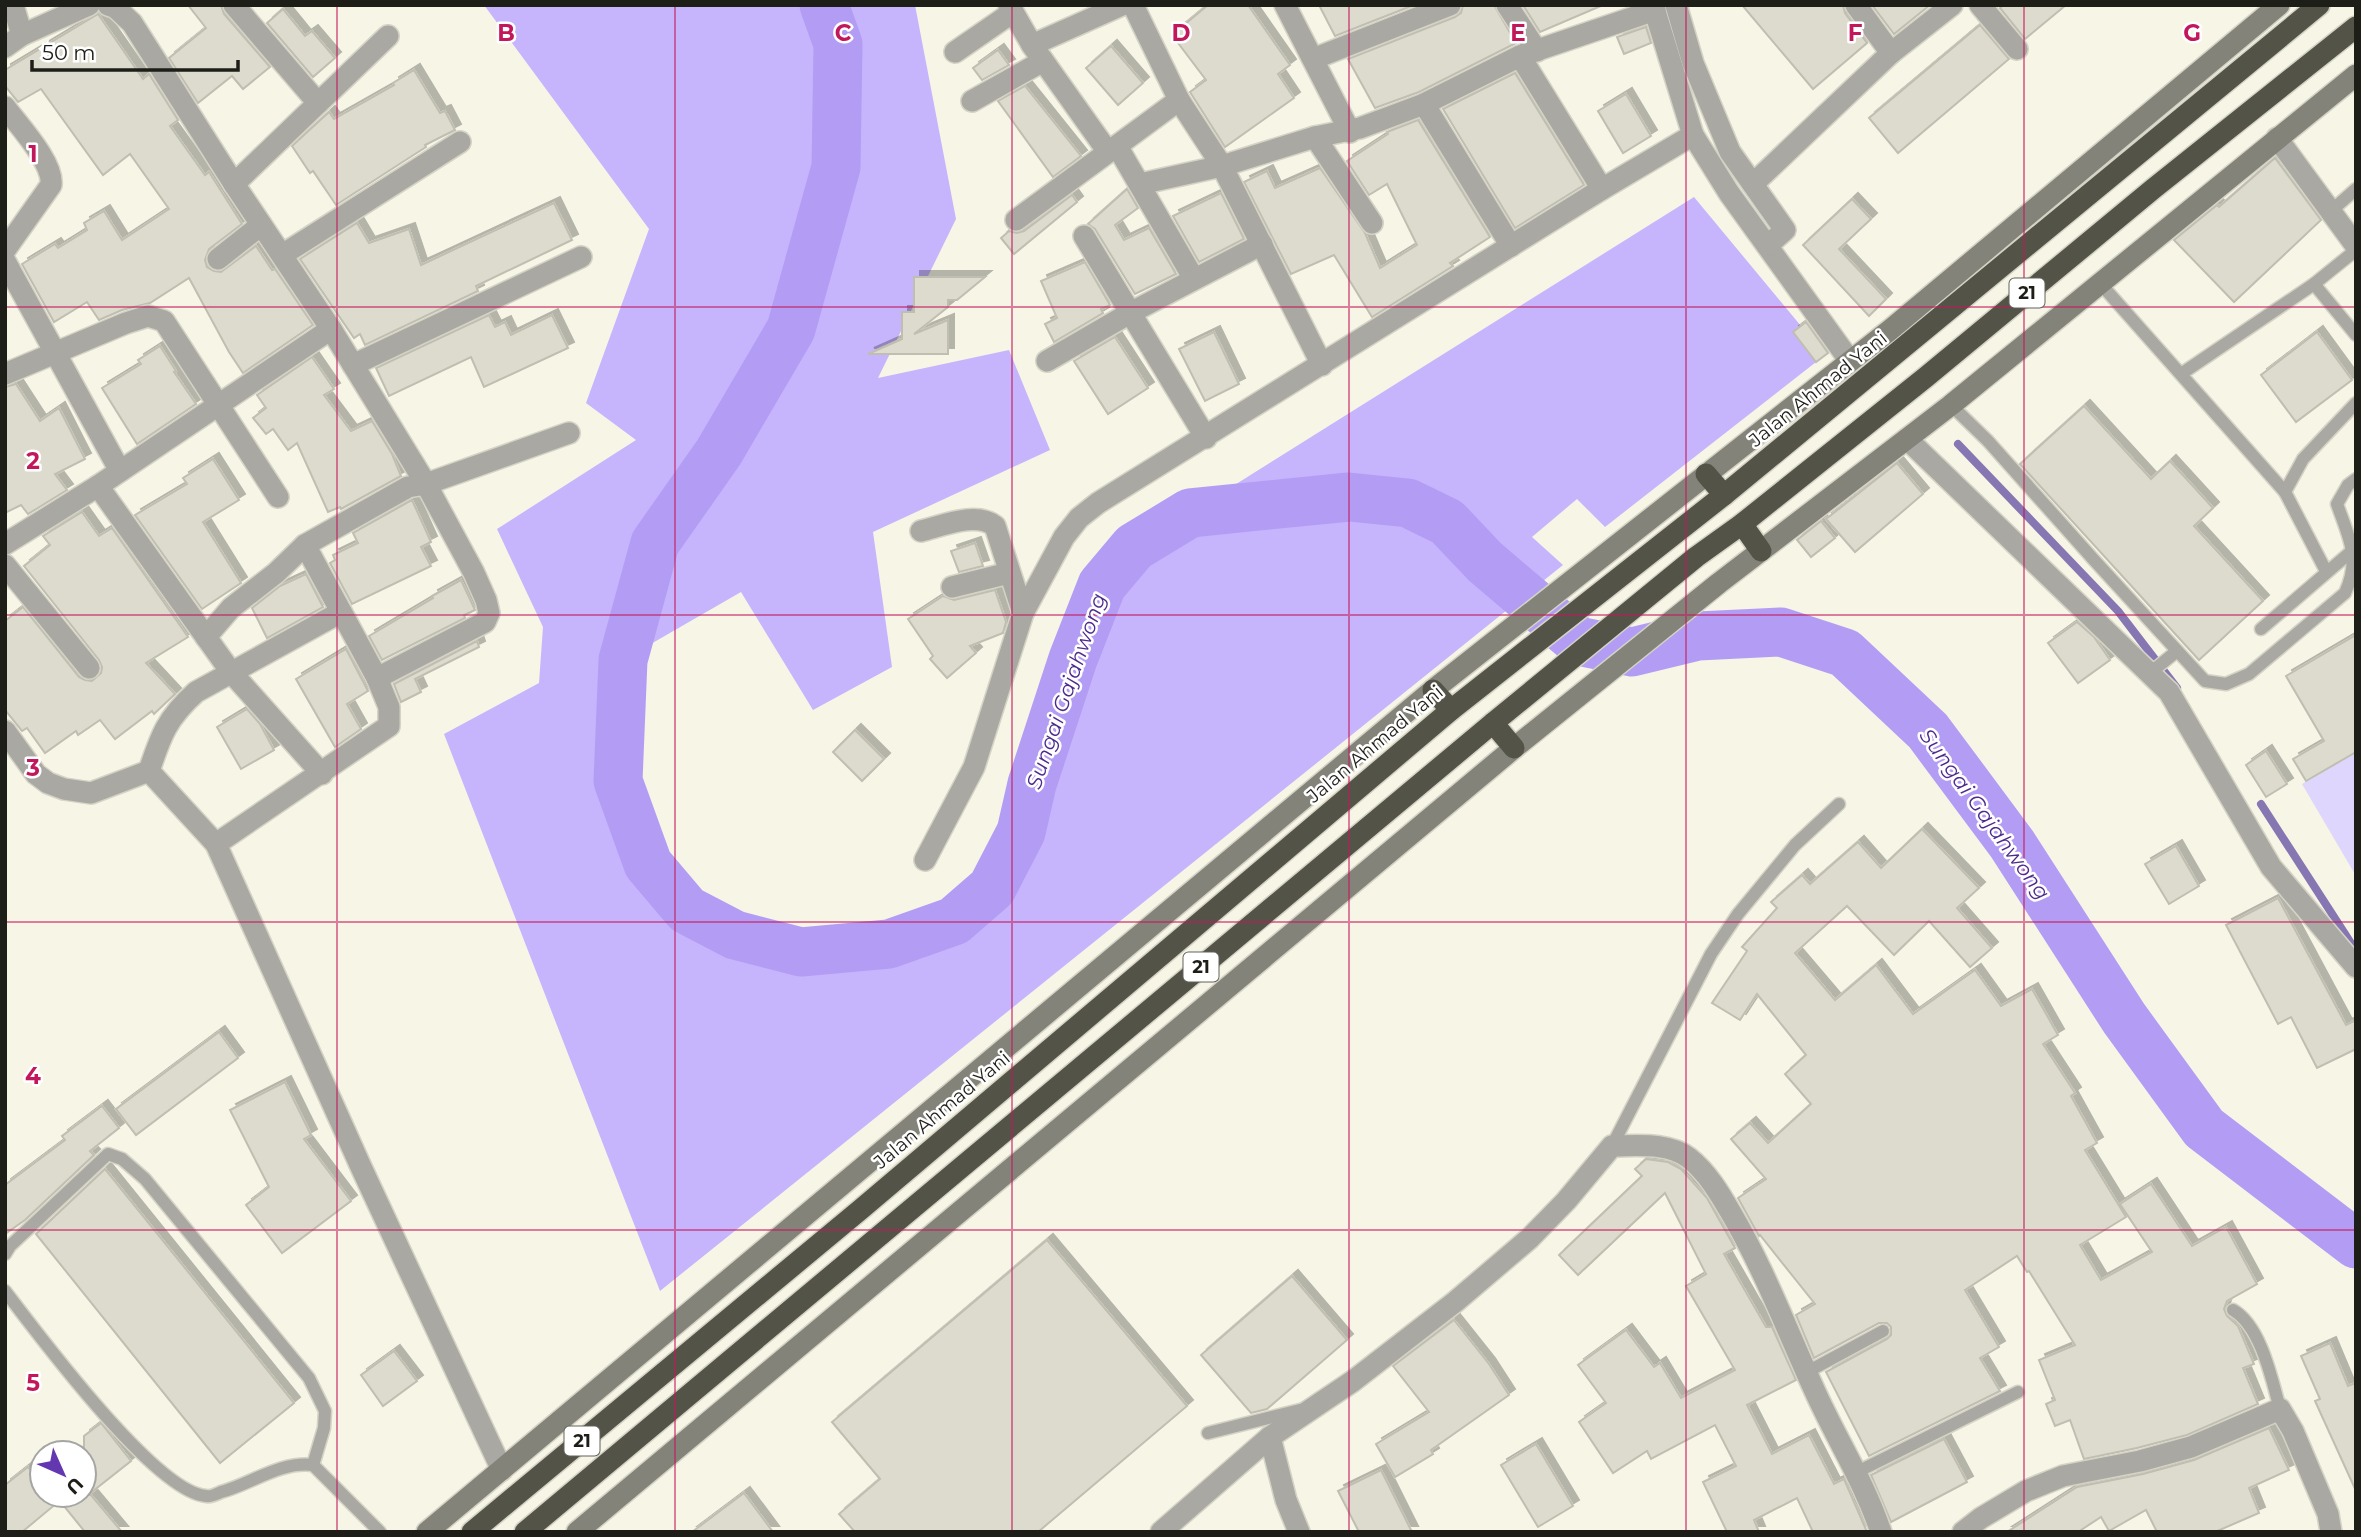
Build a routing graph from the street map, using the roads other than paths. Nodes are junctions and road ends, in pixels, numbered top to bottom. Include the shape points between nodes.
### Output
1 (13, 5) edge
2 (89, 5) edge
3 (108, 5) edge
4 (234, 5) edge
5 (1122, 5) edge
6 (1133, 5) edge
7 (1285, 5) edge
8 (1450, 5) edge
9 (1507, 5) edge
10 (1676, 5) edge
11 (1856, 5) edge
12 (1952, 5) edge
13 (1980, 5) edge
14 (2279, 5) edge
15 (2319, 5) edge
16 (1654, 8) edge
17 (1011, 9) edge
18 (2356, 27) edge
19 (388, 36) dead end
20 (14, 41) edge
21 (2017, 49) dead end
22 (956, 52) dead end
23 (1038, 53) junction
24 (1891, 53) junction
25 (1529, 54) junction
26 (1313, 59) junction
27 (2354, 81) edge
28 (1179, 100) junction
29 (972, 101) dead end
30 (318, 103) junction
31 (1424, 104) junction
32 (5, 107) edge
33 (1350, 132) junction
34 (1693, 135) junction
35 (1315, 137) junction
36 (2277, 138) junction
37 (460, 142) dead end
38 (1112, 149) junction
39 (2130, 159) junction
40 (1222, 166) junction
41 (234, 184) junction
42 (1140, 184) junction
43 (1753, 184) junction
44 (1602, 189) junction
45 (2153, 189) junction
46 (2356, 189) edge
47 (2331, 211) junction
48 (1016, 220) dead end
49 (1373, 223) dead end
50 (261, 225) junction
51 (1084, 236) dead end
52 (1774, 240) junction
53 (1262, 244) junction
54 (1511, 246) junction
55 (2356, 248) edge
56 (5, 250) edge
57 (282, 255) junction
58 (580, 257) dead end
59 (218, 259) dead end
60 (5, 261) edge
61 (1195, 279) junction
62 (2099, 282) junction
63 (2314, 284) junction
64 (1130, 313) junction
65 (331, 329) junction
66 (2356, 335) edge
67 (57, 353) junction
68 (1048, 361) dead end
69 (1850, 361) junction
70 (353, 365) junction
71 (1322, 365) junction
72 (5, 374) edge
73 (2181, 374) junction
74 (2356, 403) edge
75 (217, 405) junction
76 (1951, 405) junction
77 (569, 433) dead end
78 (1206, 438) junction
79 (1907, 439) junction
80 (120, 471) junction
81 (1706, 474) junction
82 (2356, 479) edge
83 (426, 484) junction
84 (98, 486) junction
85 (2286, 492) junction
86 (1724, 495) junction
87 (278, 497) dead end
88 (1742, 524) junction
89 (921, 531) dead end
90 (5, 544) edge
91 (305, 545) junction
92 (2353, 550) junction
93 (1761, 551) junction
94 (5, 565) edge
95 (2326, 571) junction
96 (1009, 573) junction
97 (952, 587) dead end
98 (341, 612) junction
99 (1023, 613) junction
100 (2262, 629) dead end
101 (206, 637) junction
102 (2173, 654) junction
103 (89, 668) dead end
104 (2153, 671) junction
105 (231, 672) junction
106 (377, 678) junction
107 (1433, 690) junction
108 (1451, 710) junction
109 (1493, 723) junction
110 (10, 745) edge
111 (1514, 748) junction
112 (149, 771) junction
113 (322, 774) junction
114 (1839, 804) dead end
115 (216, 844) junction
116 (925, 860) dead end
117 (2356, 967) edge
118 (1612, 1146) junction
119 (5, 1254) edge
120 (5, 1291) edge
121 (2233, 1310) dead end
122 (1883, 1331) dead end
123 (1807, 1372) junction
124 (2018, 1392) dead end
125 (1318, 1406) junction
126 (2280, 1409) junction
127 (1208, 1433) dead end
128 (1270, 1437) junction
129 (313, 1465) junction
130 (502, 1470) junction
131 (1857, 1472) junction
132 (380, 1532) edge
133 (427, 1532) edge
134 (472, 1532) edge
135 (525, 1532) edge
136 (577, 1532) edge
137 (1161, 1532) edge
138 (1299, 1532) edge
139 (1881, 1532) edge
140 (1963, 1532) edge
141 (2332, 1532) edge

1 - 20 street
2 - 20 street
3 - 41 street via 132,23
4 - 30 street
5 - 23 street
6 - 28 street
7 - 26 street
8 - 26 street
9 - 25 street
10 - 43 street via 1719,129
11 - 24 street
12 - 24 street
13 - 21 street
14 - 69 street
15 - 39 highway, Jalan Ahmad Yani / 21
16 - 25 street
16 - 34 street
17 - 22 street
17 - 23 street
18 - 45 highway, 21
19 - 30 street
23 - 29 street
23 - 38 street
24 - 43 street
25 - 31 street
25 - 44 street
26 - 33 street
27 - 36 street
28 - 38 street
28 - 40 street
30 - 41 street
31 - 33 street
31 - 54 street
32 - 56 street via 52,177
33 - 35 street
34 - 44 street
34 - 52 street via 1729,193
35 - 40 street
35 - 49 street
36 - 47 street
36 - 62 street
37 - 57 street
38 - 42 street
38 - 48 street
39 - 45 highway
39 - 86 highway, Jalan Ahmad Yani / 21
40 - 42 street
40 - 53 street
41 - 50 street
42 - 61 street
43 - 52 street via 1785,230
44 - 54 street
45 - 88 highway, 21
46 - 47 lane
47 - 55 street
50 - 57 street
50 - 59 street
51 - 64 street
52 - 69 street
53 - 61 street
53 - 71 street
54 - 71 street
55 - 63 lane
57 - 65 street
58 - 70 street
60 - 67 street
61 - 64 street
62 - 73 lane
62 - 76 street
63 - 66 lane
63 - 73 lane
64 - 68 street
64 - 78 street
65 - 70 street
65 - 75 street
67 - 72 street
67 - 75 street via 126,323 157,317 164,321
67 - 80 street
69 - 81 street
70 - 83 street
71 - 78 street
73 - 85 lane
74 - 85 lane via 2302,459
75 - 80 street
75 - 87 street
76 - 79 street
76 - 102 lane via 1988,441
77 - 83 street
78 - 99 street via 1079,518
79 - 93 street
79 - 104 street
80 - 84 street
81 - 86 highway
81 - 107 street
82 - 92 lane via 2337,504
83 - 91 street via 408,487
83 - 106 street via 474,573 489,613 485,622
84 - 90 street
84 - 101 street
85 - 95 lane
86 - 108 highway, Jalan Ahmad Yani / 21
88 - 93 highway
88 - 109 highway, 21
89 - 96 street via 971,520 990,522
91 - 98 street
91 - 101 street via 231,608
92 - 95 lane
92 - 102 lane via 2354,574 2345,593 2249,674 2226,684 2205,681
93 - 111 street
94 - 103 street
95 - 100 lane
96 - 97 street
96 - 99 street
98 - 105 street
98 - 106 street
99 - 116 street via 974,767
101 - 105 street
102 - 104 lane
104 - 117 street via 2271,867
105 - 112 street via 179,708 162,732
105 - 113 street
106 - 113 street via 389,707 389,726
107 - 108 highway
107 - 130 street
108 - 134 highway, Jalan Ahmad Yani / 21
109 - 111 highway
109 - 135 highway, 21
110 - 112 street via 36,774 64,789 91,793
111 - 136 street
112 - 115 street
113 - 115 street
114 - 118 lane via 1795,845 1711,954
115 - 130 street
118 - 123 street via 1671,1149 1689,1158 1716,1188 1763,1270
118 - 125 street via 1530,1238
119 - 129 lane via 108,1154 122,1159 145,1179 309,1378 325,1411
120 - 129 lane via 79,1386 155,1467 184,1489 206,1497 280,1468
121 - 126 lane via 2249,1323
122 - 123 lane
123 - 131 street
124 - 131 lane
125 - 127 lane
125 - 128 street
126 - 140 street via 2191,1447 2063,1476 2026,1491
126 - 141 street
128 - 137 street
128 - 138 street
129 - 132 lane
130 - 133 street
131 - 139 street

